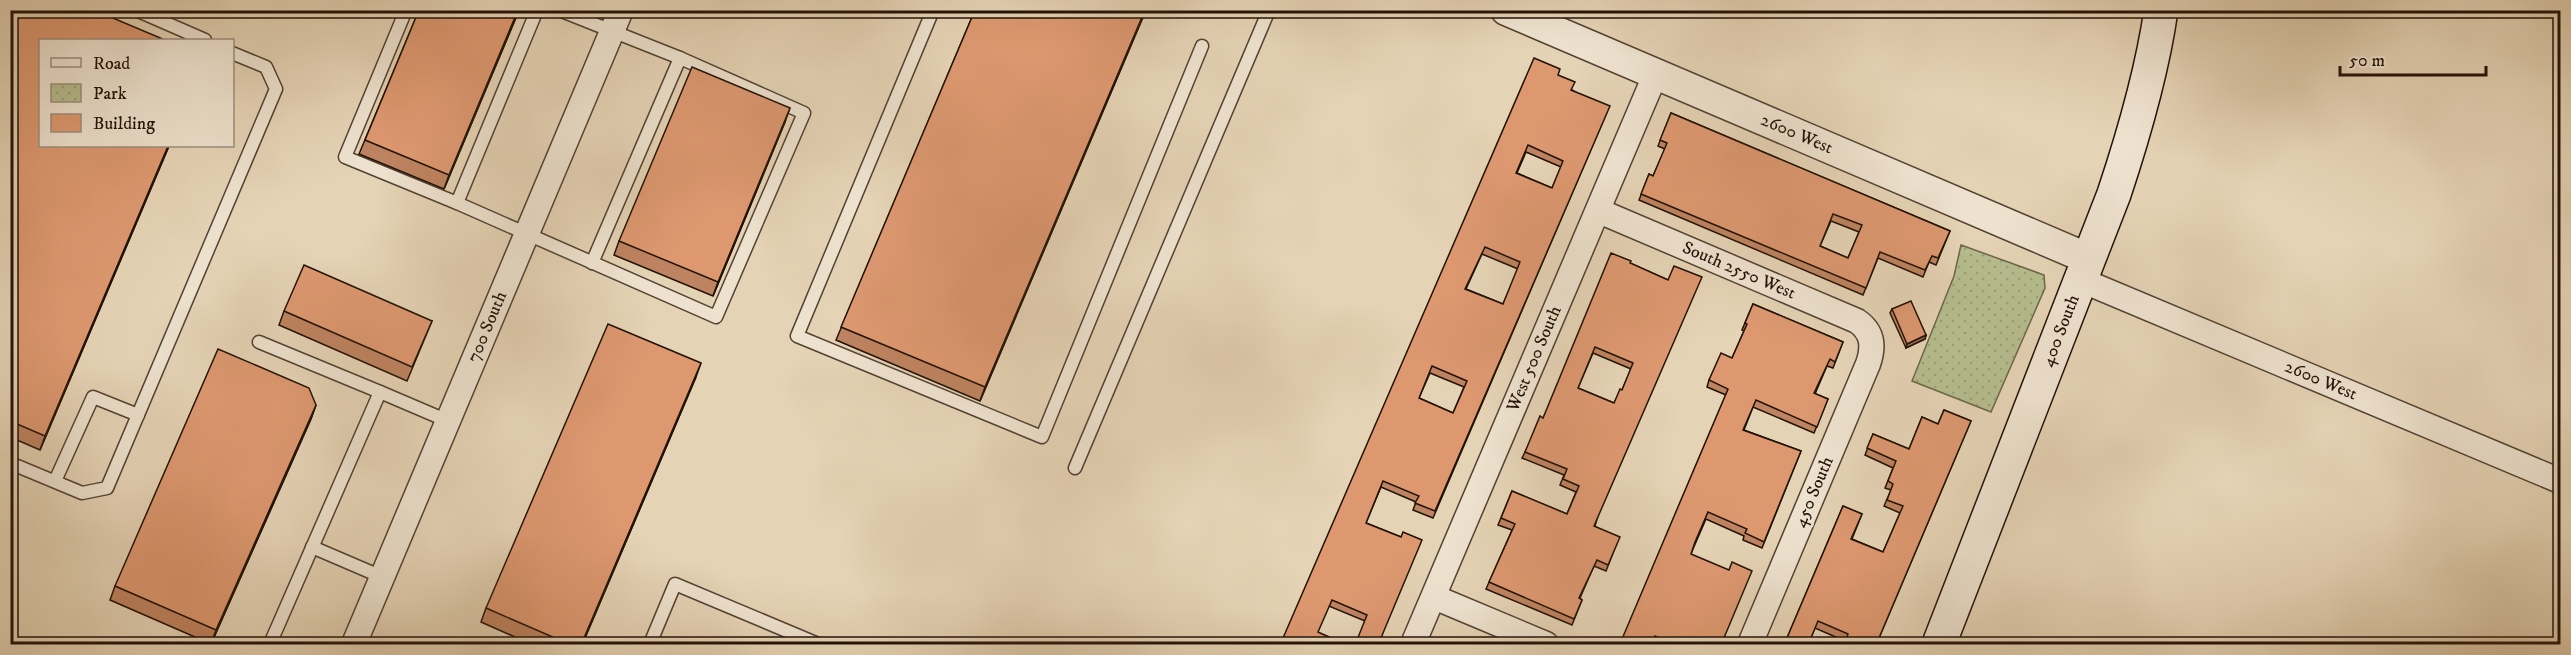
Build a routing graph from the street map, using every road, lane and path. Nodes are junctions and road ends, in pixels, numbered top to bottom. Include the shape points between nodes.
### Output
1 (136, 10) edge
2 (406, 10) edge
3 (537, 10) edge
4 (559, 10) edge
5 (621, 10) edge
6 (933, 10) edge
7 (1269, 10) edge
8 (1506, 10) edge
9 (2161, 10) edge
10 (612, 33) junction
11 (203, 39) edge
12 (1202, 46) dead end
13 (234, 54) edge
14 (680, 58) junction
15 (1656, 73) junction
16 (457, 203) junction
17 (1599, 211) junction
18 (528, 233) junction
19 (592, 262) junction
20 (2085, 269) junction
21 (1871, 337) joint
22 (259, 342) dead end
23 (380, 392) junction
24 (138, 415) junction
25 (448, 422) junction
26 (10, 463) edge
27 (1075, 468) dead end
28 (2560, 481) edge
29 (55, 482) junction
30 (312, 547) junction
31 (382, 577) junction
32 (1434, 597) junction
33 (270, 645) edge
34 (354, 645) edge
35 (650, 645) edge
36 (819, 645) edge
37 (1413, 645) edge
38 (1546, 645) edge
39 (1750, 645) edge
40 (1939, 645) edge

1 - 11 lane
2 - 16 lane via 345,157
3 - 16 lane
4 - 10 lane
5 - 10 street, 700 South
6 - 12 lane via 797,336 1042,437
7 - 27 lane
8 - 15 street, 2600 West
9 - 20 main road, 400 South via 2132,141
10 - 14 lane
10 - 18 street, 700 South
13 - 24 lane via 266,67 276,89
14 - 19 lane
14 - 19 lane via 804,113 716,317
15 - 17 street, West 500 South
15 - 20 street, 2600 West
16 - 18 lane
17 - 21 street, South 2550 West via 1857,321
17 - 32 street, West 500 South
18 - 19 lane
18 - 25 street, 700 South
20 - 28 street, 2600 West
20 - 40 main road, 400 South
21 - 39 street, 450 South via 1868,364
22 - 23 lane
23 - 25 lane
23 - 30 lane
24 - 29 lane via 107,488 82,493
24 - 29 lane via 93,397
25 - 31 street, 700 South
26 - 29 lane
30 - 31 lane
30 - 33 lane
31 - 34 street, 700 South
32 - 37 street, West 500 South
32 - 38 street
35 - 36 lane via 675,584

